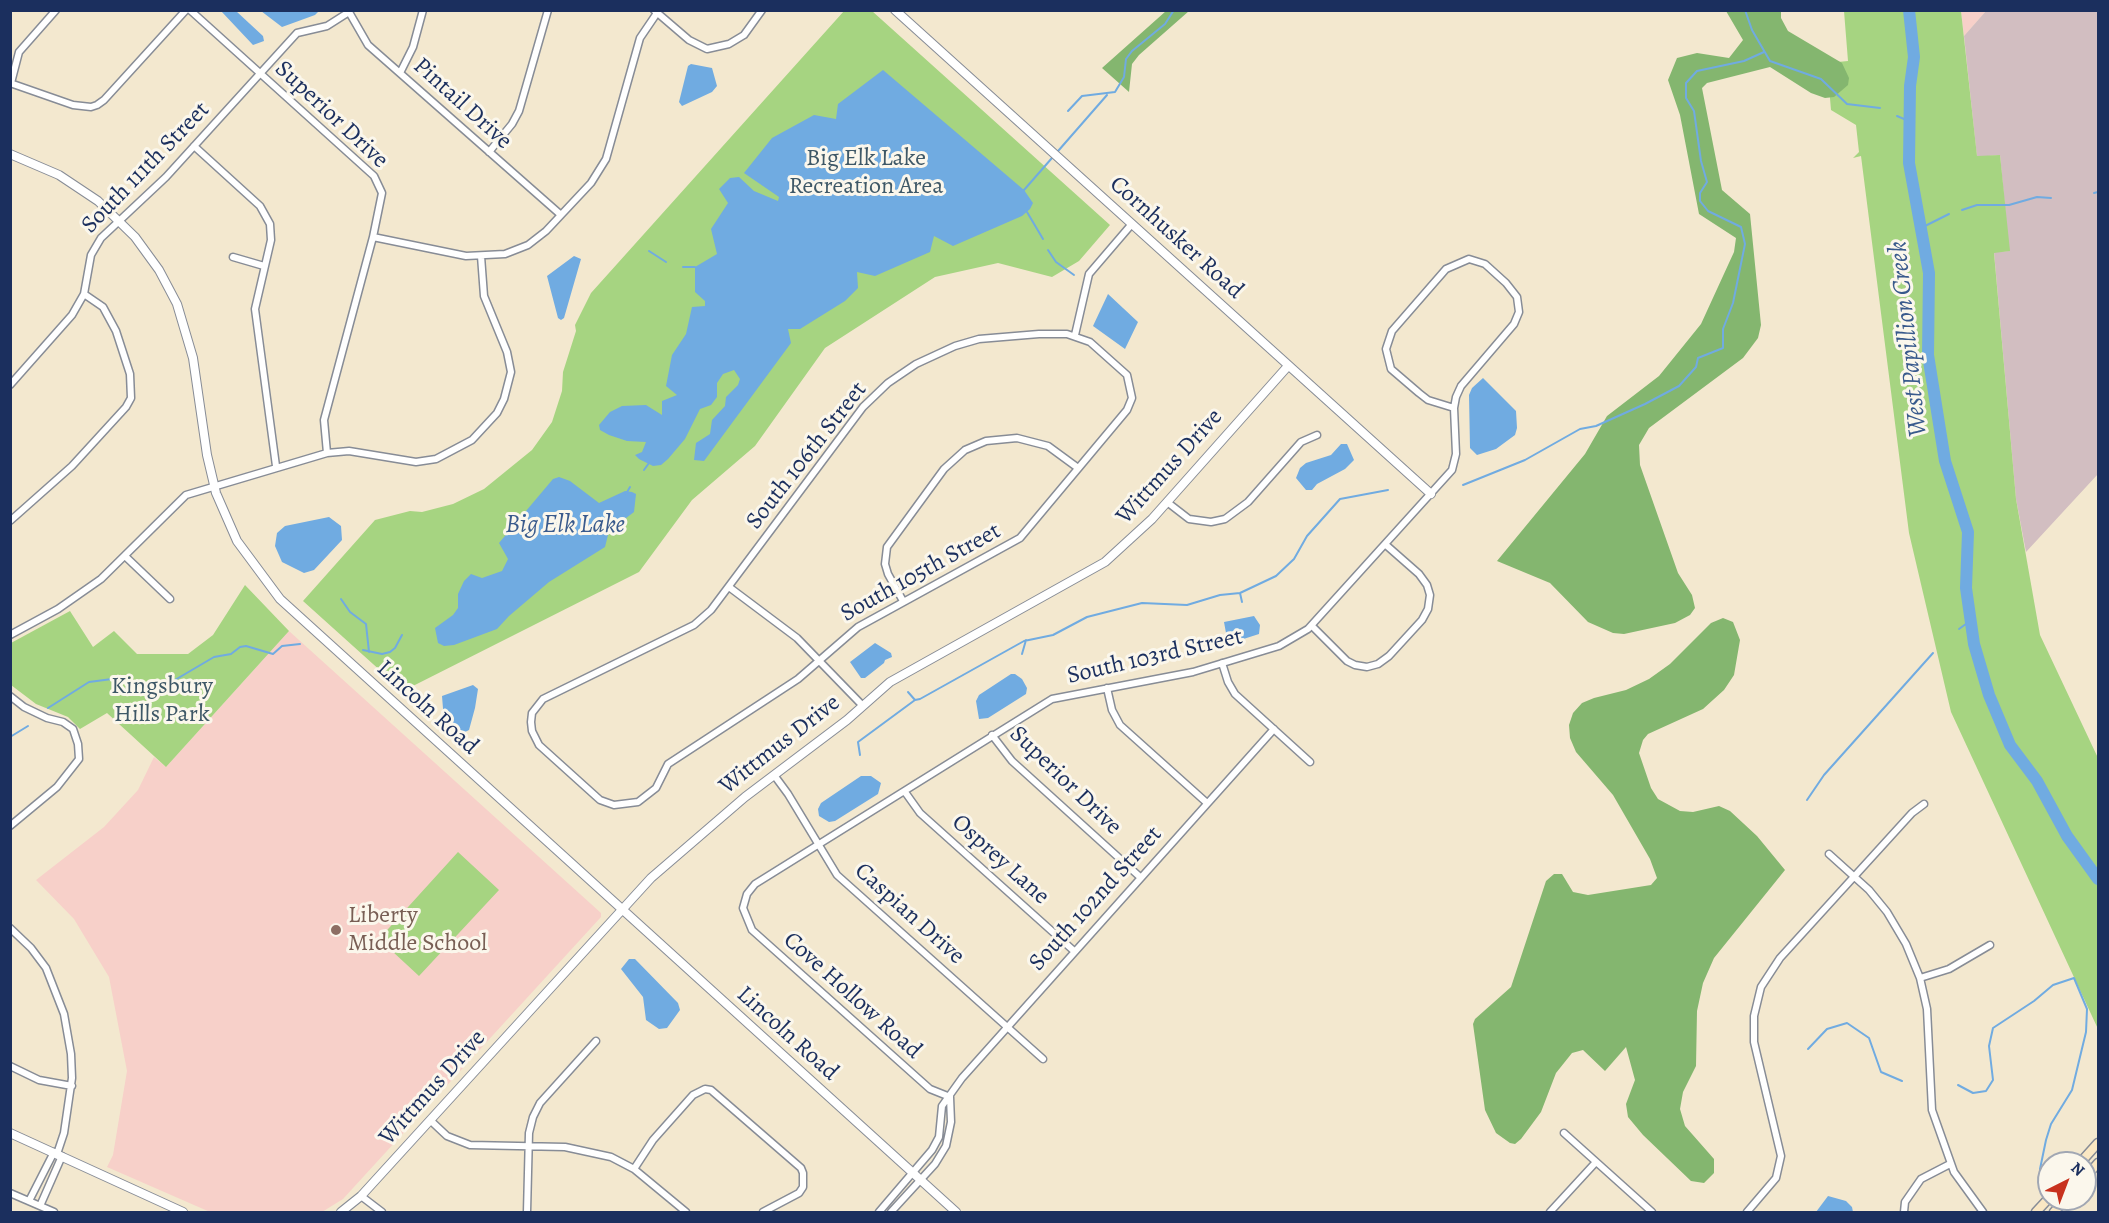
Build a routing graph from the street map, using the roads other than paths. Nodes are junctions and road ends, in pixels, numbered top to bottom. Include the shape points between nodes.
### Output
1 (56, 10) edge
2 (188, 10) edge
3 (423, 10) edge
4 (548, 10) edge
5 (762, 10) edge
6 (895, 10) edge
7 (349, 12) joint
8 (655, 12) edge
9 (260, 72) junction
10 (400, 73) junction
11 (10, 83) edge
12 (194, 146) junction
13 (489, 152) junction
14 (10, 154) edge
15 (561, 215) junction
16 (119, 220) junction
17 (1131, 225) junction
18 (373, 237) junction
19 (481, 256) junction
20 (233, 257) dead end
21 (264, 266) junction
22 (84, 294) junction
23 (1075, 335) junction
24 (1288, 366) junction
25 (10, 385) edge
26 (1454, 408) junction
27 (1317, 435) dead end
28 (327, 453) junction
29 (276, 466) junction
30 (1078, 468) junction
31 (213, 486) junction
32 (1431, 494) junction
33 (1167, 502) junction
34 (10, 521) edge
35 (1386, 545) junction
36 (126, 557) junction
37 (729, 587) junction
38 (170, 599) dead end
39 (903, 601) junction
40 (1312, 626) junction
41 (10, 635) edge
42 (818, 660) junction
43 (1222, 663) junction
44 (1107, 688) junction
45 (10, 696) edge
46 (862, 705) junction
47 (1274, 729) junction
48 (992, 735) junction
49 (1310, 762) dead end
50 (774, 775) junction
51 (905, 792) junction
52 (1207, 803) junction
53 (1924, 804) dead end
54 (614, 805) joint
55 (10, 826) edge
56 (819, 845) junction
57 (1829, 854) dead end
58 (1854, 876) junction
59 (1140, 877) junction
60 (743, 908) joint
61 (622, 910) junction
62 (10, 928) edge
63 (1990, 945) dead end
64 (1074, 951) junction
65 (1920, 978) junction
66 (1007, 1026) junction
67 (596, 1041) dead end
68 (1043, 1059) dead end
69 (10, 1066) edge
70 (72, 1086) junction
71 (950, 1096) junction
72 (430, 1120) junction
73 (10, 1133) edge
74 (1564, 1133) dead end
75 (529, 1146) junction
76 (58, 1154) junction
77 (1596, 1162) junction
78 (1950, 1164) junction
79 (634, 1169) junction
80 (913, 1174) junction
81 (920, 1180) junction
82 (10, 1193) edge
83 (361, 1196) junction
84 (29, 1201) junction
85 (40, 1206) junction
86 (54, 1212) edge
87 (183, 1212) edge
88 (340, 1212) edge
89 (382, 1212) edge
90 (527, 1212) edge
91 (686, 1212) edge
92 (763, 1212) edge
93 (879, 1212) edge
94 (891, 1212) edge
95 (956, 1212) edge
96 (1550, 1212) edge
97 (1653, 1212) edge
98 (1747, 1212) edge
99 (1904, 1212) edge
100 (1983, 1212) edge

1 - 11 street via 19,52
2 - 9 street, Superior Drive
2 - 11 street via 97,105 73,105
3 - 10 street via 414,47
4 - 13 street via 519,111
5 - 8 street via 744,35 729,44 707,49 688,40
6 - 17 street, Cornhusker Road
7 - 9 street, South 111th Street via 327,26 297,33
7 - 10 street, Pintail Drive via 368,45
8 - 15 street via 640,38 601,169
9 - 12 street, South 111th Street
9 - 18 street, Superior Drive via 374,176 382,193
10 - 13 street, Pintail Drive
12 - 16 street, South 111th Street
12 - 21 street via 267,216 272,236
13 - 15 street, Pintail Drive
14 - 16 street, Lincoln Road via 59,175
15 - 19 street via 528,244 505,254
16 - 22 street, South 111th Street via 94,248
16 - 31 street, Lincoln Road via 159,270 184,322
17 - 23 street via 1089,274
17 - 24 street, Cornhusker Road
18 - 19 street via 418,248
18 - 28 street, Superior Drive via 324,420
19 - 28 street via 484,297 507,352 511,372 497,413 472,440 436,459 396,461 350,452
20 - 21 street
21 - 29 street via 255,309
22 - 25 street, South 111th Street via 72,315
22 - 34 street via 101,305 116,331 130,374 131,398 72,466
23 - 30 street, South 105th Street via 1090,342 1127,375 1132,398 1127,411
23 - 37 street, South 106th Street via 979,339 935,353 902,373 863,407
24 - 32 street, Cornhusker Road
24 - 33 street, Wittmus Drive
26 - 26 street, South 103rd Street via 1461,386 1517,318 1513,290 1485,264 1469,259 1446,269 1392,331 1386,349 1391,369 1428,400
26 - 32 street, South 103rd Street via 1456,454 1452,470
27 - 33 street via 1301,442 1248,502 1225,519 1189,519
28 - 29 street
29 - 31 street
30 - 39 street, South 105th Street via 1020,538
30 - 39 street via 1048,446 1017,438 986,441 965,450 945,469 887,547 885,564
31 - 36 street via 180,499
31 - 61 street, Lincoln Road via 237,541 280,599
32 - 35 street, South 103rd Street
33 - 46 street, Wittmus Drive via 1105,562 917,665
35 - 40 street, South 103rd Street
35 - 40 street via 1427,585 1430,595 1422,620 1378,664 1367,667 1347,661
36 - 38 street
36 - 41 street via 70,602
37 - 42 street via 797,638
37 - 54 street, South 106th Street via 694,625 543,699 532,713 532,730 539,745 600,800
39 - 42 street, South 105th Street via 858,627
40 - 43 street, South 103rd Street via 1279,646
42 - 46 street
42 - 54 street, South 105th Street via 798,679 668,764 648,797 625,806
43 - 44 street, South 103rd Street
43 - 47 street via 1232,690
44 - 48 street, South 103rd Street via 1052,699
44 - 52 street via 1120,725
45 - 55 street via 73,729 79,759 29,813
46 - 50 street, Wittmus Drive
47 - 49 street
47 - 52 street, South 102nd Street
48 - 51 street, South 103rd Street
48 - 59 street, Superior Drive via 1012,761
50 - 56 street, Caspian Drive
50 - 61 street, Wittmus Drive via 651,878
51 - 56 street, South 103rd Street
51 - 64 street, Osprey Lane via 920,813
52 - 59 street, South 102nd Street
53 - 58 street
56 - 60 street, South 103rd Street via 755,884
56 - 66 street, Caspian Drive via 837,875
57 - 58 street
58 - 65 street via 1887,912
58 - 98 street via 1780,958 1767,975 1756,1001 1754,1042 1781,1156 1774,1182
59 - 64 street, South 102nd Street
60 - 71 street, Cove Hollow Road via 752,930 930,1089
61 - 72 street, Wittmus Drive
61 - 80 street, Lincoln Road
62 - 70 street via 34,951 55,985 71,1054
63 - 65 street via 1949,969
64 - 66 street, South 102nd Street
65 - 78 street via 1930,1036 1932,1110
66 - 68 street, Caspian Drive
66 - 71 street, South 102nd Street
67 - 75 street via 540,1103 533,1117
69 - 70 street via 43,1081
70 - 76 street
71 - 80 street, South 102nd Street via 942,1106 936,1144
71 - 81 street via 951,1122 946,1146
72 - 75 street via 460,1143
72 - 83 street, Wittmus Drive
73 - 76 street
74 - 77 street
75 - 79 street via 587,1150
75 - 90 street
76 - 84 street
76 - 85 street
76 - 87 street
77 - 96 street
77 - 97 street
78 - 99 street via 1920,1179 1905,1202
78 - 100 street
79 - 91 street
79 - 92 street via 660,1132 693,1095 705,1089 717,1094 801,1168 804,1179 799,1193
80 - 81 street, Lincoln Road
80 - 93 street, South 102nd Street
81 - 94 street
81 - 95 street, Lincoln Road
82 - 84 street
83 - 88 street, Wittmus Drive
83 - 89 street
84 - 85 street
85 - 86 street

